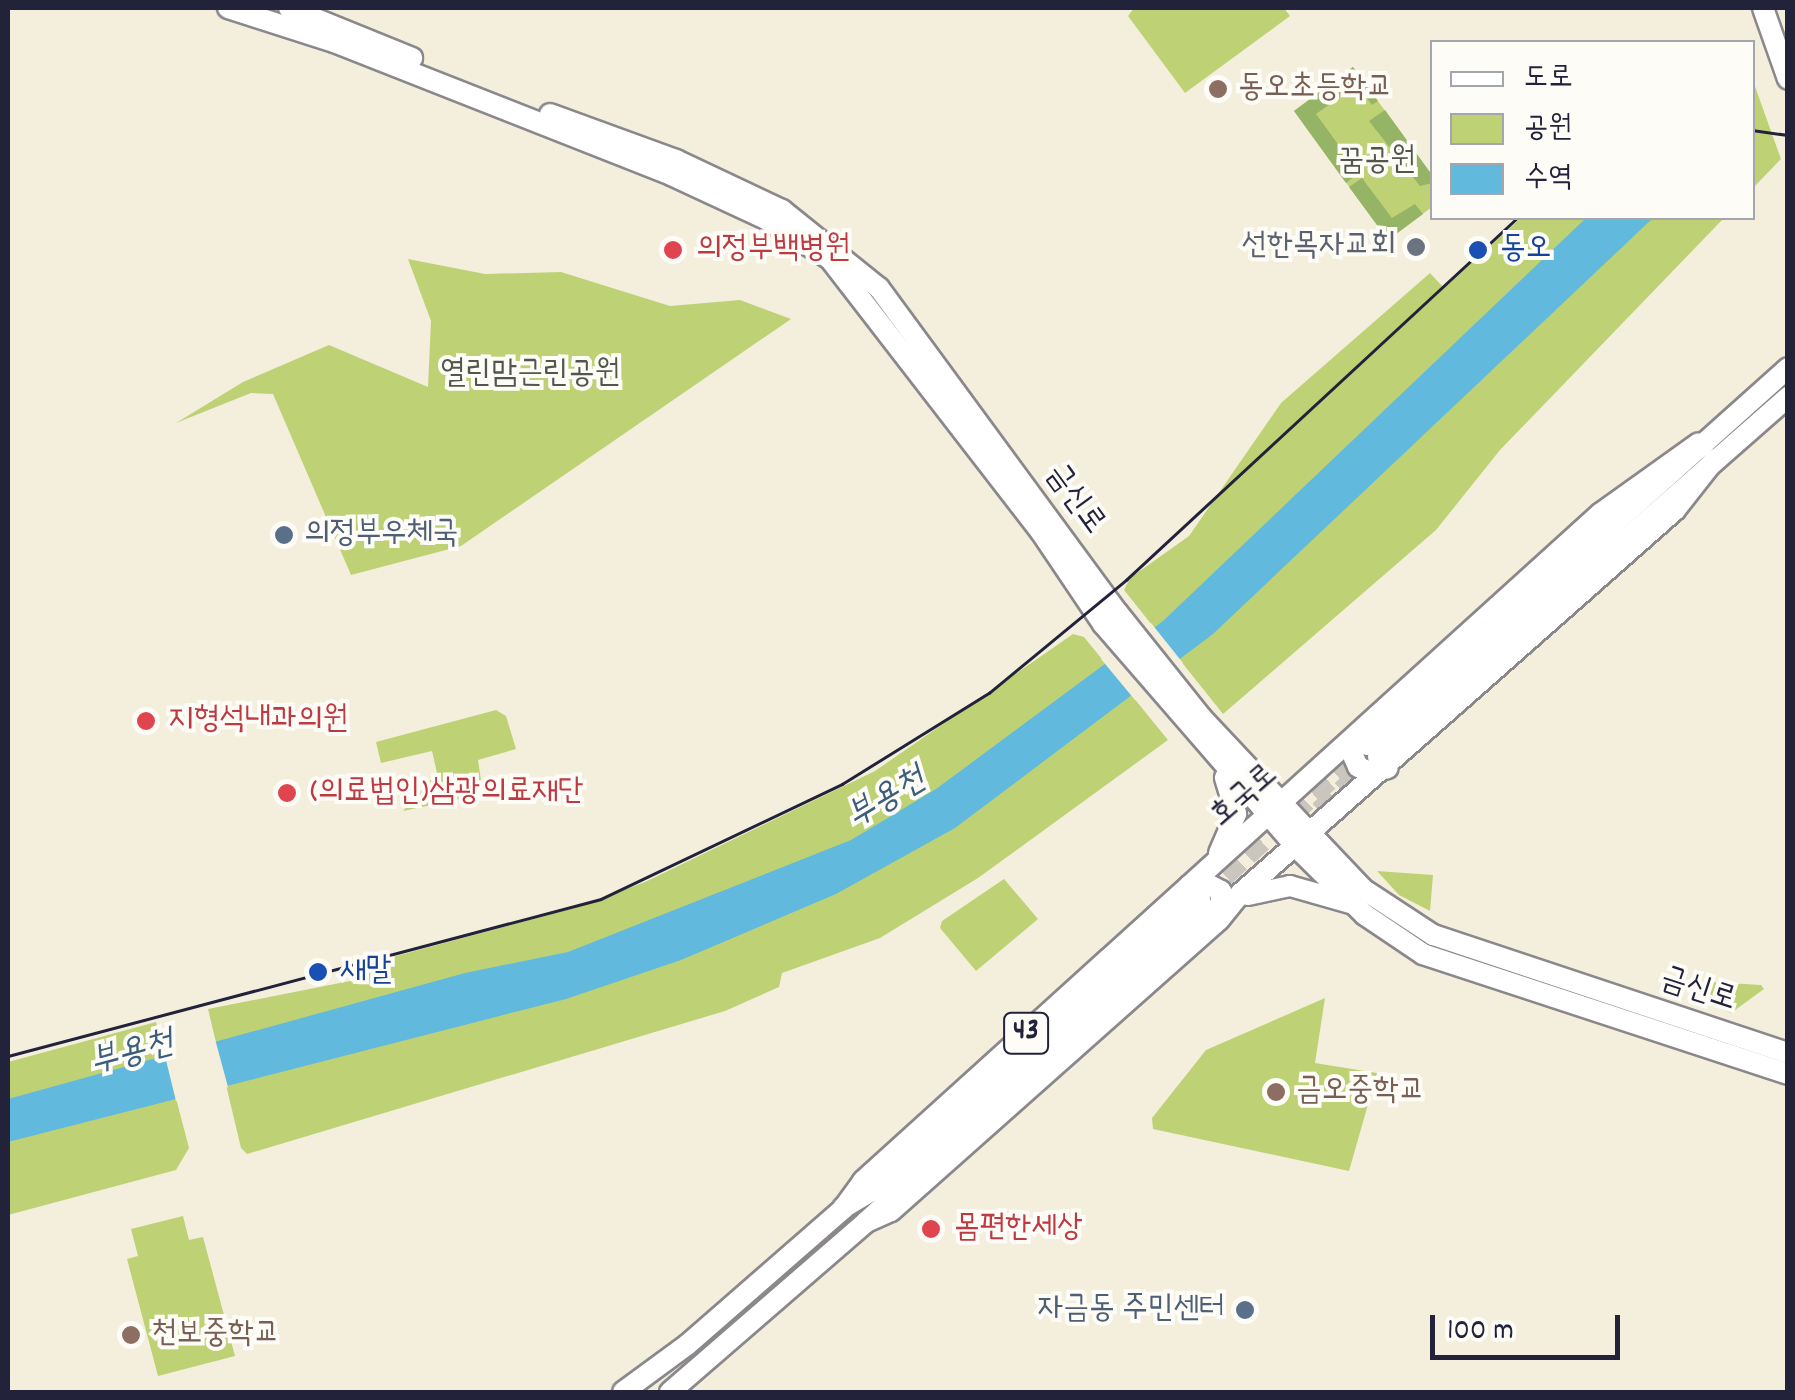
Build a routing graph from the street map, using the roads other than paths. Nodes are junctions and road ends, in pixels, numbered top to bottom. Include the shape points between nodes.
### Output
1 (228, 8) edge
2 (289, 8) edge
3 (1764, 8) edge
4 (1788, 79) edge
5 (1788, 368) edge
6 (1784, 403) edge
7 (1111, 618) junction
8 (1194, 722) junction
9 (1204, 746) junction
10 (1373, 751) junction
11 (1276, 810) junction
12 (1302, 840) junction
13 (1214, 864) junction
14 (1350, 903) junction
15 (1210, 905) junction
16 (1788, 1053) edge
17 (1788, 1074) edge
18 (622, 1392) edge
19 (670, 1392) edge

1 - 7 main road, 금신로 / 43 via 334,42 670,175 814,248 848,278
2 - 7 main road, 금신로 / 43 via 676,160 820,235 879,288
3 - 4 main road
5 - 10 main road, 호국로 via 1601,513
6 - 10 main road, 호국로 via 1715,458 1675,510
7 - 8 main road, 43
8 - 9 main road, 금신로 / 43
8 - 11 main road, 금신로 / 43
9 - 11 main road, 금신로 / 43
9 - 13 main road, 43 via 1236,806
10 - 11 main road, 호국로
10 - 12 main road, 호국로
11 - 12 main road, 금신로 / 43
11 - 13 main road, 호국로
12 - 14 main road, 금신로
12 - 15 main road, 호국로 / 43
12 - 16 main road, 금신로 via 1432,935
13 - 15 main road, 호국로 / 43
14 - 15 main road via 1268,886
14 - 17 main road, 금신로 via 1428,956
15 - 18 main road, 호국로 / 43 via 863,1181 843,1208 687,1346
15 - 19 main road, 호국로 / 43 via 906,1198 866,1222

